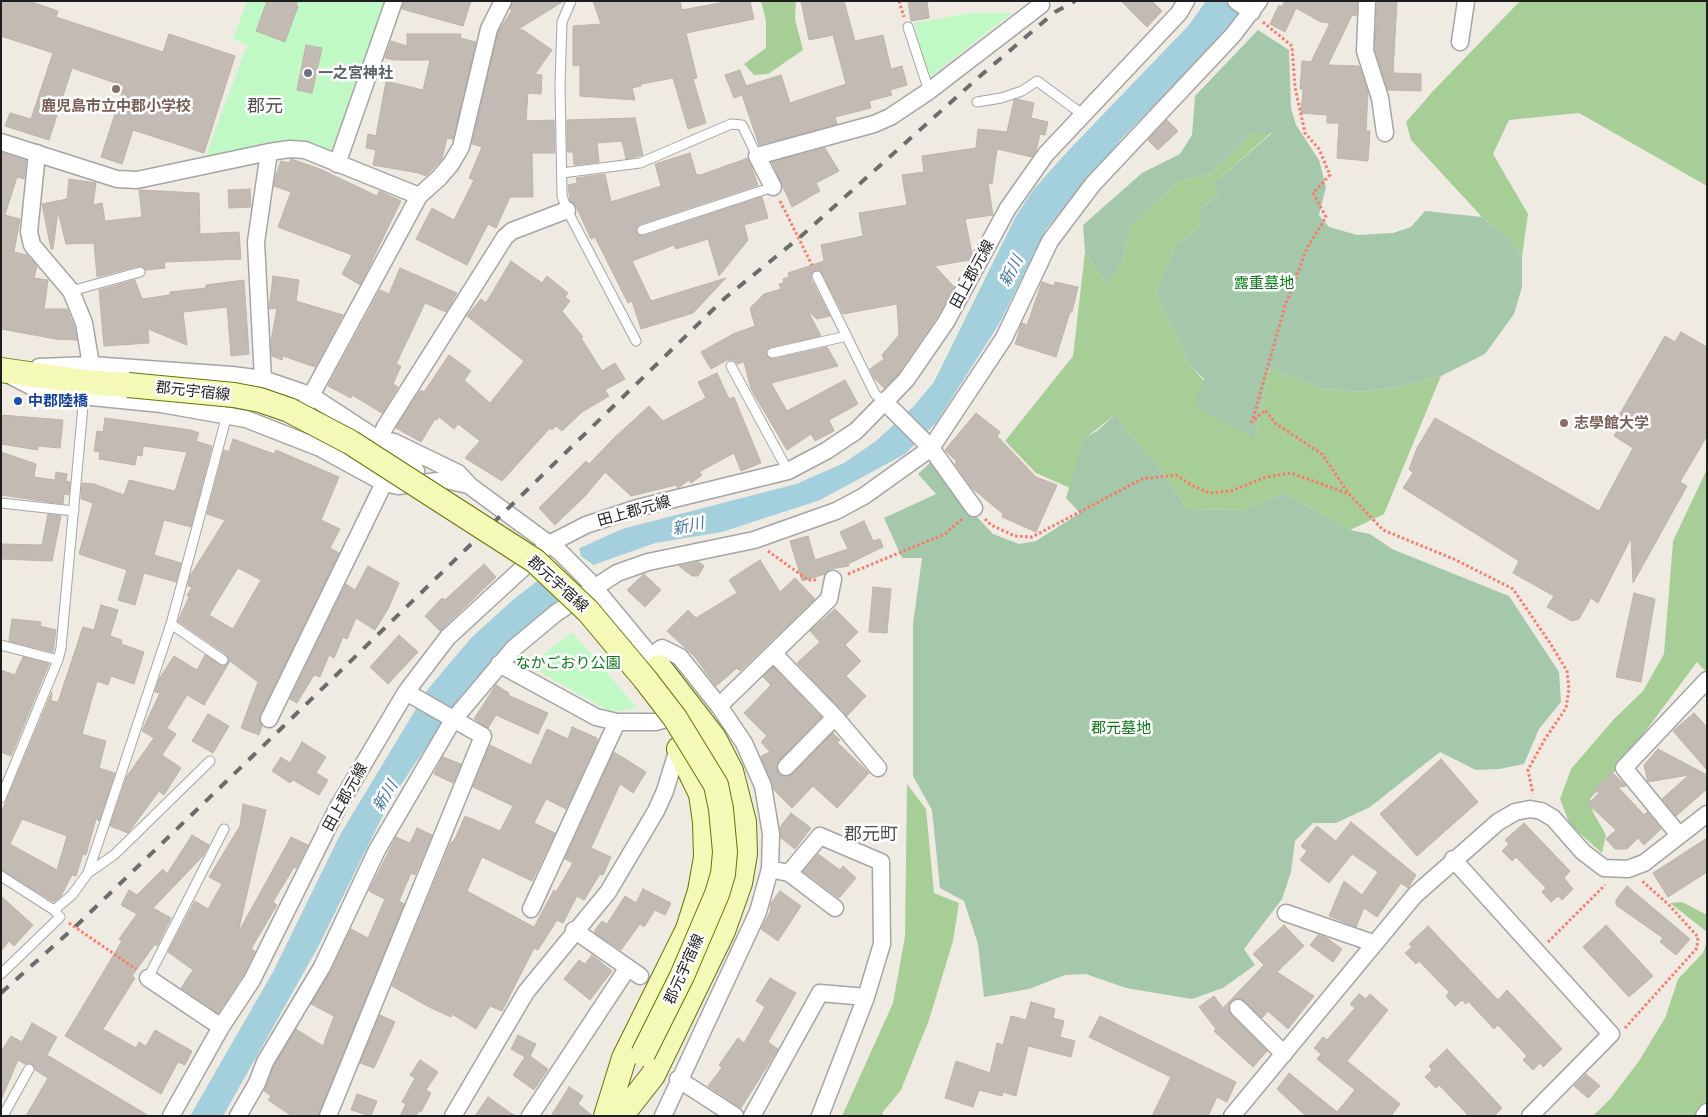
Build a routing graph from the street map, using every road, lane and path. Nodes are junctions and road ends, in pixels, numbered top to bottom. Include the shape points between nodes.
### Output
1 (394, 1) edge
2 (503, 1) edge
3 (571, 1) edge
4 (1186, 1) edge
5 (1236, 1) edge
6 (1367, 1) edge
7 (1466, 1) edge
8 (1043, 2) edge
9 (1255, 7) edge
10 (908, 27) dead end
11 (1460, 42) dead end
12 (929, 91) junction
13 (977, 102) dead end
14 (1082, 114) junction
15 (1385, 133) dead end
16 (1, 142) edge
17 (269, 152) junction
18 (37, 153) junction
19 (757, 156) junction
20 (337, 164) junction
21 (562, 173) junction
22 (773, 187) joint
23 (419, 196) junction
24 (567, 210) junction
25 (788, 218) dead end
26 (642, 230) dead end
27 (140, 272) dead end
28 (818, 276) joint
29 (71, 291) junction
30 (847, 336) junction
31 (636, 341) dead end
32 (772, 353) dead end
33 (91, 365) junction
34 (731, 366) dead end
35 (1, 370) edge
36 (263, 379) junction
37 (84, 395) junction
38 (310, 395) junction
39 (886, 403) junction
40 (227, 415) junction
41 (293, 437) junction
42 (379, 440) junction
43 (931, 448) junction
44 (788, 472) junction
45 (384, 483) junction
46 (408, 484) junction
47 (470, 486) junction
48 (1349, 494) junction
49 (1, 503) edge
50 (974, 508) junction
51 (74, 512) junction
52 (754, 540) junction
53 (555, 548) junction
54 (833, 579) junction
55 (592, 584) junction
56 (171, 624) junction
57 (1, 646) edge
58 (774, 654) junction
59 (58, 660) junction
60 (223, 660) dead end
61 (655, 662) junction
62 (499, 664) junction
63 (1707, 680) edge
64 (406, 692) junction
65 (719, 706) junction
66 (675, 717) junction
67 (835, 717) junction
68 (269, 719) dead end
69 (451, 720) junction
70 (617, 722) junction
71 (679, 749) junction
72 (210, 761) dead end
73 (786, 767) dead end
74 (878, 768) dead end
75 (1, 798) edge
76 (1535, 810) junction
77 (1707, 814) edge
78 (224, 828) dead end
79 (1679, 835) junction
80 (1453, 859) junction
81 (770, 869) junction
82 (1628, 869) junction
83 (88, 873) junction
84 (789, 873) junction
85 (1, 876) edge
86 (1598, 893) dead end
87 (835, 908) dead end
88 (531, 909) dead end
89 (1286, 913) dead end
90 (57, 914) junction
91 (574, 930) junction
92 (1373, 943) junction
93 (1539, 952) junction
94 (1, 974) edge
95 (148, 978) junction
96 (866, 996) junction
97 (1238, 1008) dead end
98 (221, 1026) junction
99 (1611, 1034) junction
100 (1284, 1054) junction
101 (29, 1069) dead end
102 (678, 1079) junction
103 (1707, 1112) edge
104 (3, 1116) edge
105 (171, 1116) edge
106 (238, 1116) edge
107 (328, 1116) edge
108 (453, 1116) edge
109 (530, 1116) edge
110 (606, 1116) edge
111 (612, 1116) edge
112 (621, 1116) edge
113 (663, 1116) edge
114 (735, 1116) edge
115 (752, 1116) edge
116 (820, 1116) edge
117 (1232, 1116) edge
118 (1530, 1116) edge
119 (1704, 1116) edge

1 - 20 street
2 - 23 street via 489,29 461,147 445,171
3 - 21 lane via 562,22
4 - 14 street, 田上郡元線
5 - 9 street
6 - 15 street via 1365,51 1380,98
7 - 11 street
8 - 12 street
9 - 43 street via 1093,184 1050,241 1004,338
9 - 48 path via 1292,46 1295,87 1305,133 1319,149 1330,175 1313,193 1326,217 1307,248 1285,306 1252,422 1265,410 1275,423 1322,454
10 - 12 lane
12 - 19 street via 874,124
13 - 14 lane via 1022,91 1037,81
14 - 39 street, 田上郡元線 via 1046,154 1008,208 946,322
16 - 18 street
17 - 18 street via 137,180 117,179
17 - 20 street via 304,150
17 - 36 street via 256,242
18 - 29 street via 30,239 32,246
19 - 21 lane via 742,125 731,124 640,163
19 - 22 street
20 - 23 street
21 - 24 lane via 562,196
22 - 26 lane
23 - 38 street
24 - 31 lane
24 - 42 street via 512,231 505,237
25 - 28 path
27 - 29 lane
28 - 30 lane
29 - 33 street via 84,323
30 - 32 lane
30 - 39 lane via 876,394
33 - 35 street
33 - 36 street
34 - 44 lane
35 - 37 street via 42,392
35 - 111 street, 郡元宇宿線, bridge via 84,382 234,395 289,410 350,442 535,561 588,611 645,679 675,718 716,785 722,809 725,852 717,894 682,976
36 - 38 street
37 - 40 street
37 - 51 lane
38 - 41 street
38 - 42 street
39 - 43 street
39 - 44 street, 田上郡元線 via 856,431
40 - 41 street
40 - 56 lane
41 - 45 street
42 - 46 street via 411,463 416,471
42 - 47 street via 394,442 458,473
43 - 50 street
43 - 52 street via 864,496 843,507
44 - 53 street, 田上郡元線 via 637,508 586,525
45 - 46 street
45 - 68 street
46 - 47 street via 446,480
47 - 53 street
48 - 50 path via 1291,474 1266,477 1231,491 1210,493 1176,475 1142,479 1032,537 1015,536 991,525
48 - 76 path via 1383,530 1456,560 1512,589 1559,657 1567,671 1569,689 1566,708 1528,770
49 - 51 lane
50 - 54 path via 945,534
51 - 59 lane
52 - 54 path via 808,580
52 - 55 street via 648,562
53 - 55 street
53 - 64 street, 田上郡元線 via 448,638
54 - 58 street via 830,599
55 - 61 street
55 - 62 street
56 - 60 lane
56 - 83 lane
57 - 59 lane
58 - 65 street
58 - 67 street
59 - 75 lane
61 - 65 street via 662,648 680,657
61 - 66 street via 668,684
61 - 112 street via 714,738 730,771 744,822 745,854 740,883 723,931 653,1075
62 - 69 street
62 - 70 street via 596,717
63 - 79 street via 1624,768
64 - 69 street
64 - 98 street, 田上郡元線 via 338,808 252,980
65 - 81 street via 744,743 763,786 771,834
66 - 70 street via 656,722
66 - 71 street
67 - 73 street
67 - 74 street
69 - 106 street via 376,850 322,967 265,1062
69 - 107 street via 483,736
70 - 88 street
71 - 91 street via 656,810 608,892
71 - 110 street via 701,794 706,857 700,891 688,929 624,1058
72 - 83 lane via 114,855
76 - 80 street via 1515,812 1498,822
76 - 82 street via 1553,818 1584,852 1604,868
77 - 79 street
78 - 95 lane
79 - 82 street via 1644,863
80 - 92 street via 1414,895
80 - 93 street
81 - 84 street
81 - 102 street via 758,912
82 - 99 path via 1669,905 1698,937 1697,948 1625,1028
83 - 90 lane
84 - 87 street
84 - 96 street via 820,836 881,862 882,944
85 - 90 lane
86 - 93 path
89 - 92 street
90 - 94 lane
90 - 95 path
91 - 108 street via 526,992
91 - 109 street via 633,972
92 - 100 street
93 - 99 street
95 - 98 street
96 - 115 street via 820,993
96 - 116 street
97 - 100 street
98 - 105 street, 田上郡元線
99 - 118 street
100 - 117 street
101 - 104 lane
102 - 113 street
102 - 114 street
103 - 119 street

